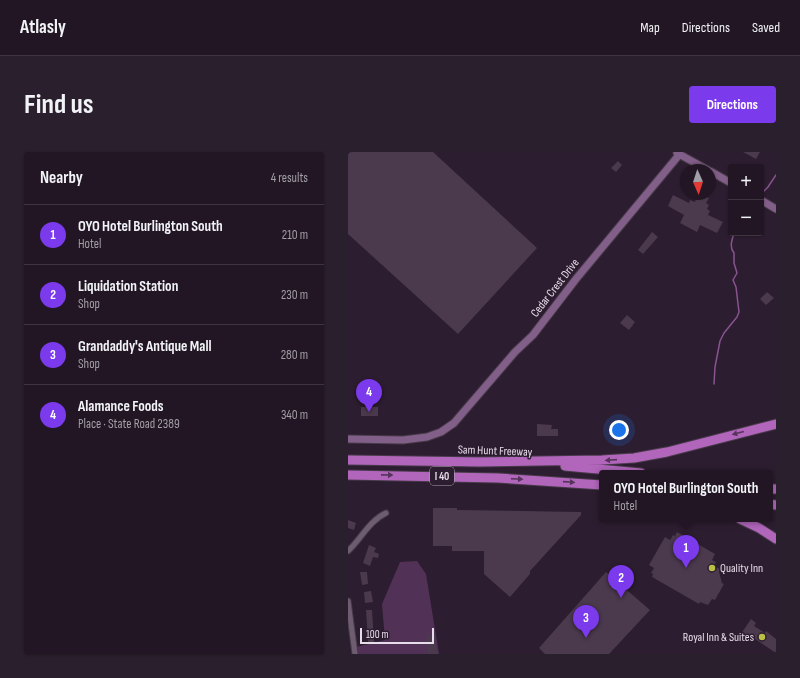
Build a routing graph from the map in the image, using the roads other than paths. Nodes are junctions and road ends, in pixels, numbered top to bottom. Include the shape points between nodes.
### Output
1 (678, 153) edge
2 (697, 164) edge
3 (716, 175) edge
4 (728, 181) edge
5 (764, 202) edge
6 (776, 209) edge
7 (776, 424) edge
8 (348, 439) edge
9 (348, 460) edge
10 (477, 462) junction
11 (611, 470) edge
12 (348, 475) edge
13 (599, 485) edge
14 (386, 513) dead end
15 (746, 522) edge
16 (776, 539) edge
17 (348, 551) edge
18 (348, 600) edge
19 (355, 654) edge

1 - 2 street
1 - 8 street, Cedar Crest Drive via 533,335 515,352 462,416 441,432 427,437 403,440
3 - 4 street
5 - 6 street
7 -> 10 highway via 634,458
9 - 10 highway, Sam Hunt Freeway / I 40
10 - 11 highway, Sam Hunt Freeway / I 40
12 -> 13 highway, I 40 via 498,478
14 - 17 street via 374,521
15 - 16 highway
18 - 19 street

